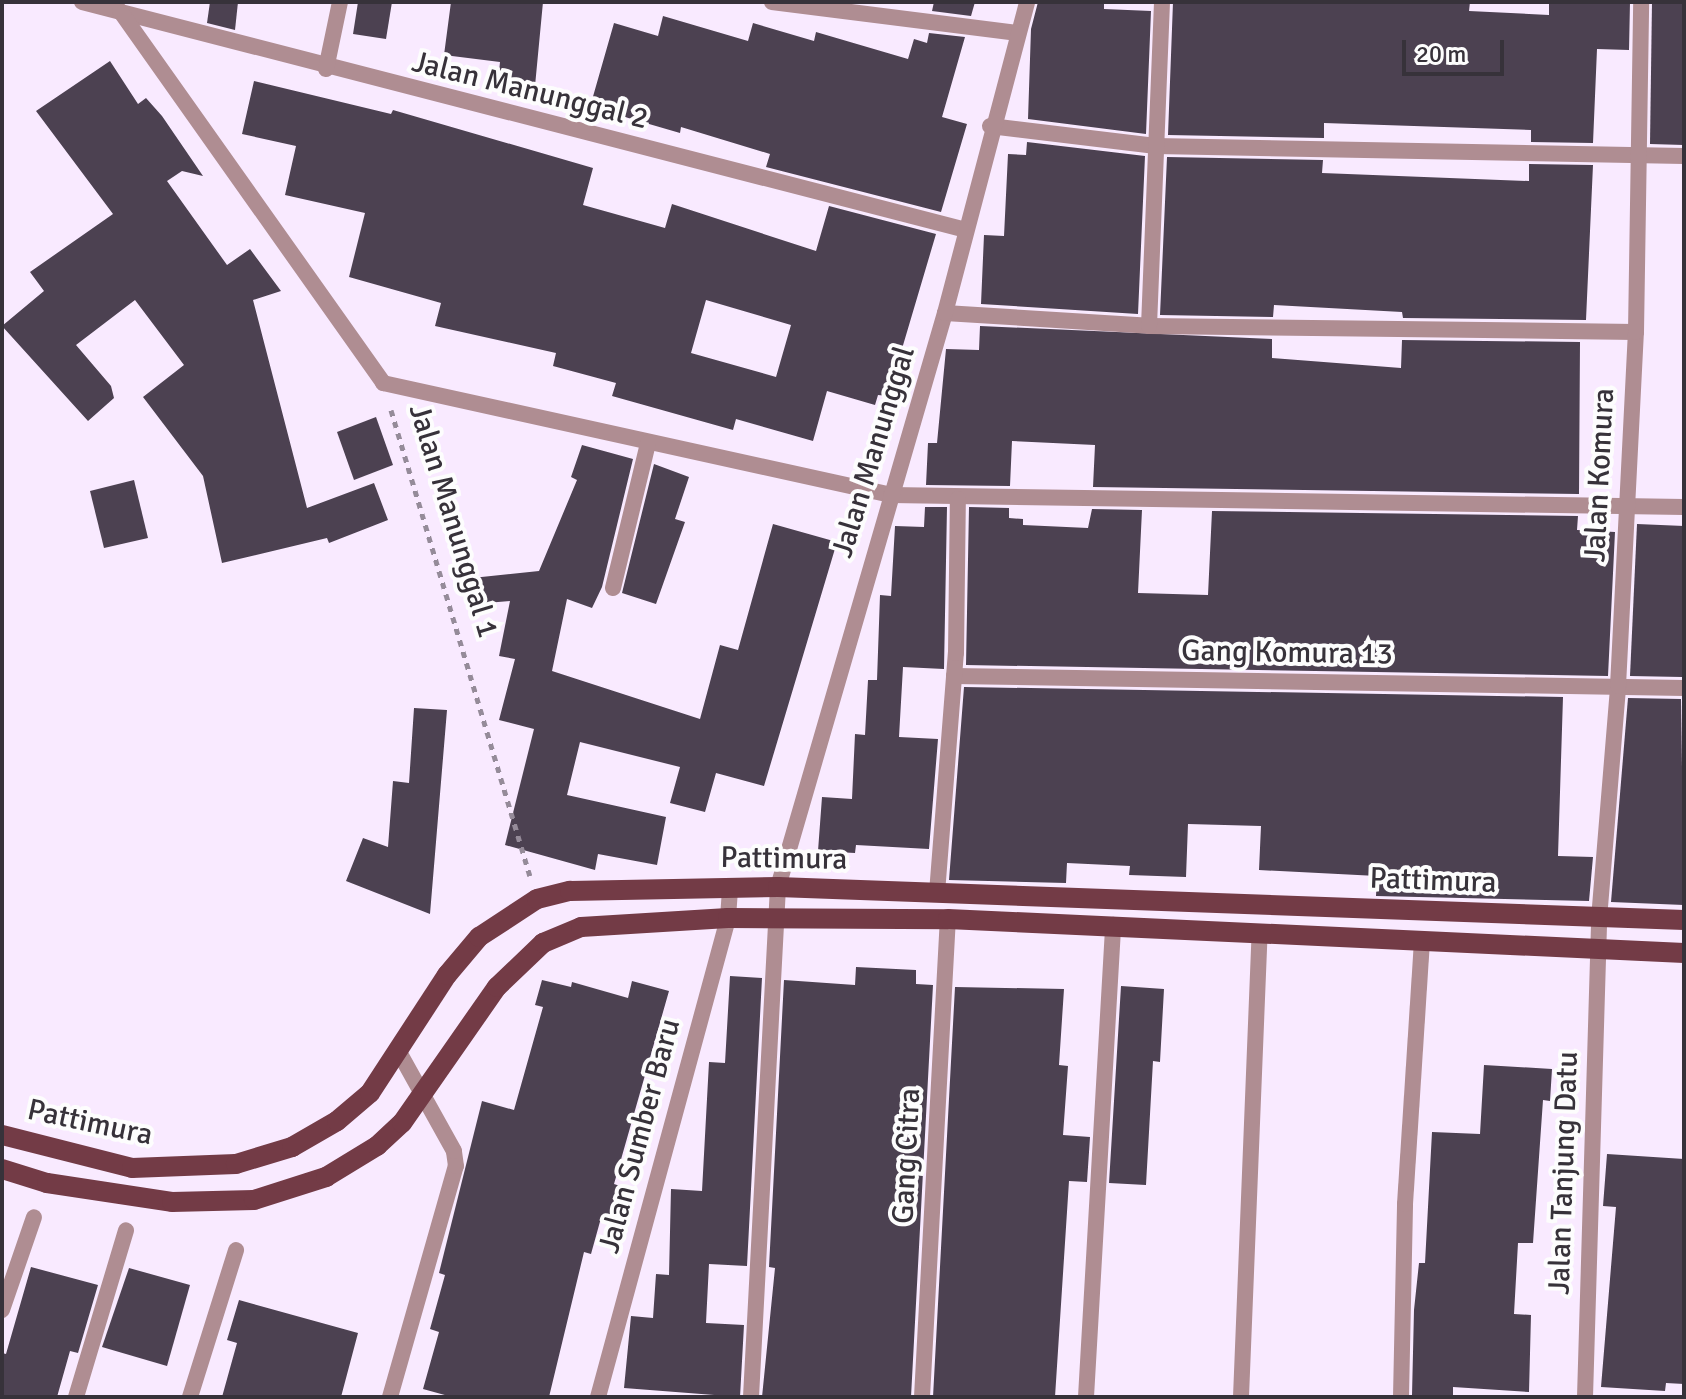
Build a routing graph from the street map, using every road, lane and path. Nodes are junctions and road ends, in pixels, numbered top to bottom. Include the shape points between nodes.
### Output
1 (82, 2) edge
2 (340, 2) edge
3 (772, 2) edge
4 (1027, 2) edge
5 (1162, 2) edge
6 (1641, 2) edge
7 (120, 11) junction
8 (1018, 33) junction
9 (326, 69) junction
10 (990, 126) junction
11 (1156, 146) junction
12 (1641, 154) junction
13 (1684, 156) edge
14 (966, 230) junction
15 (945, 313) junction
16 (1149, 326) junction
17 (1636, 332) junction
18 (383, 383) junction
19 (648, 443) junction
20 (891, 495) junction
21 (958, 499) junction
22 (1625, 504) junction
23 (1684, 507) edge
24 (613, 588) dead end
25 (954, 676) junction
26 (1618, 686) junction
27 (1684, 688) edge
28 (778, 887) junction
29 (730, 888) junction
30 (937, 893) junction
31 (537, 899) junction
32 (776, 917) junction
33 (728, 918) junction
34 (948, 919) junction
35 (1599, 919) junction
36 (1684, 920) edge
37 (1113, 925) junction
38 (1260, 934) junction
39 (1422, 942) junction
40 (1599, 950) junction
41 (1684, 953) edge
42 (399, 1052) junction
43 (424, 1095) junction
44 (2, 1135) edge
45 (2, 1169) edge
46 (34, 1217) dead end
47 (126, 1230) dead end
48 (236, 1250) dead end
49 (2, 1310) edge
50 (76, 1397) edge
51 (190, 1397) edge
52 (390, 1397) edge
53 (598, 1397) edge
54 (751, 1397) edge
55 (922, 1397) edge
56 (1086, 1397) edge
57 (1241, 1397) edge
58 (1401, 1397) edge
59 (1585, 1397) edge

1 - 7 street, Jalan Manunggal 2
2 - 9 street
3 - 8 street
4 - 8 street, Jalan Manunggal
5 - 11 street
6 - 12 street, Jalan Komura
7 - 9 street, Jalan Manunggal 2
7 - 18 street
8 - 10 street, Jalan Manunggal
9 - 14 street, Jalan Manunggal 2
10 - 11 street
10 - 14 street, Jalan Manunggal
11 - 12 street
11 - 16 street
12 - 13 street
12 - 17 street, Jalan Komura
14 - 15 street, Jalan Manunggal
15 - 16 street
15 - 20 street, Jalan Manunggal
16 - 17 street
17 - 22 street, Jalan Komura
18 - 19 street, Jalan Manunggal 1
18 - 31 path, Jalan Manunggal 1
19 - 20 street, Jalan Manunggal 1
19 - 24 street
20 - 21 street, Jalan Manunggal 1
20 - 28 street, Jalan Manunggal
21 - 22 street, Jalan Manunggal 1
21 - 25 street
22 - 23 street, Jalan Manunggal 1
22 - 26 street, Jalan Komura
25 - 26 street, Gang Komura 13
25 - 30 street
26 - 27 street, Gang Komura 13
26 - 35 street, Jalan Komura
28 - 29 main road, Pattimura
28 - 30 main road, Pattimura
28 - 32 street, Jalan Manunggal
29 - 31 main road, Pattimura via 570,891
29 - 33 street, Jalan Sumber Baru
30 - 35 main road, Pattimura
31 - 42 main road, Pattimura via 479,937 447,975
32 - 33 main road, Pattimura
32 - 34 main road, Pattimura
32 - 54 street, Jalan Manunggal
33 - 43 main road, Pattimura via 581,927 543,943 463,1029
33 - 53 street, Jalan Sumber Baru
34 - 37 main road, Pattimura
34 - 55 street, Gang Citra
35 - 36 main road, Pattimura
35 - 40 street, Jalan Komura
37 - 38 main road, Pattimura
37 - 56 street
38 - 39 main road, Pattimura
38 - 57 street
39 - 40 main road, Pattimura
39 - 58 street via 1405,1204
40 - 41 main road, Pattimura
40 - 59 street, Jalan Tanjung Datu
42 - 43 street
42 - 44 main road, Pattimura via 370,1093 337,1121 292,1147 236,1164 132,1168
43 - 45 main road, Pattimura via 385,1138 326,1177 254,1200 133,1198
43 - 52 street via 454,1151 456,1166
46 - 49 street
47 - 50 street
48 - 51 street

